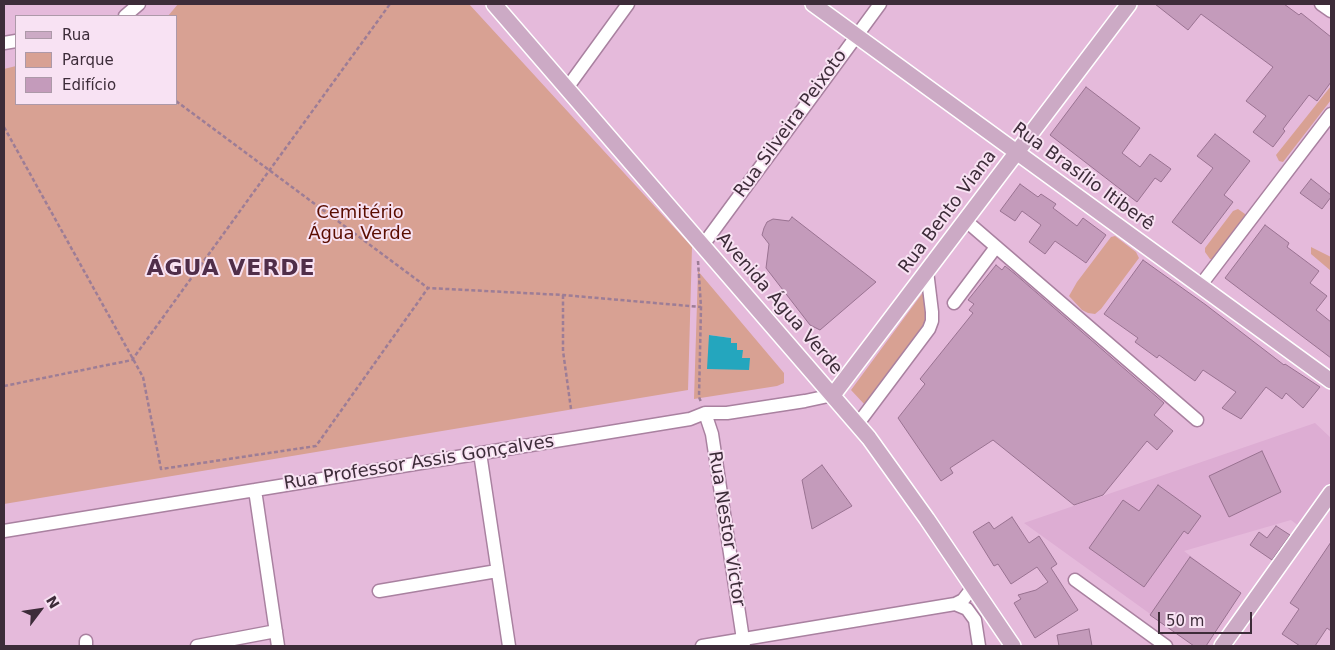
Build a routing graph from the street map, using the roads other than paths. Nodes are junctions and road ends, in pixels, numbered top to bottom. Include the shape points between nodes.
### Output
1 (140, 4) edge
2 (494, 4) edge
3 (628, 4) edge
4 (814, 4) edge
5 (880, 4) edge
6 (1129, 4) edge
7 (1322, 4) edge
8 (1331, 11) edge
9 (126, 15) edge
10 (856, 35) junction
11 (567, 88) junction
12 (1331, 114) edge
13 (1017, 152) junction
14 (965, 220) junction
15 (703, 245) junction
16 (996, 247) junction
17 (927, 271) junction
18 (1200, 286) junction
19 (954, 303) dead end
20 (1331, 381) edge
21 (833, 395) junction
22 (705, 413) junction
23 (1197, 420) dead end
24 (857, 425) junction
25 (480, 453) junction
26 (255, 490) junction
27 (1331, 493) edge
28 (4, 531) edge
29 (497, 571) junction
30 (1075, 580) dead end
31 (973, 587) junction
32 (380, 591) dead end
33 (955, 604) junction
34 (276, 631) junction
35 (743, 643) edge
36 (197, 646) edge
37 (278, 646) edge
38 (509, 646) edge
39 (702, 646) edge
40 (979, 646) edge
41 (1013, 646) edge
42 (1166, 646) edge
43 (1222, 646) edge

1 - 9 street
2 - 11 main road, Avenida Água Verde
3 - 11 street
4 - 10 main road, Rua Brasílio Itiberê
5 - 10 street, Rua Silveira Peixoto
6 - 13 main road, Rua Bento Viana
7 - 8 street
10 - 13 main road, Rua Brasílio Itiberê
10 - 15 street, Rua Silveira Peixoto
11 - 15 main road, Avenida Água Verde
12 - 18 street
13 - 14 main road, Rua Bento Viana
13 - 18 main road, Rua Brasílio Itiberê
14 - 16 street
14 - 17 main road, Rua Bento Viana
15 - 21 main road, Avenida Água Verde
16 - 19 street
16 - 23 street
17 - 21 main road, Rua Bento Viana
17 - 24 street via 932,312 929,329
18 - 20 main road, Rua Brasílio Itiberê
21 - 22 street, Rua Professor Assis Gonçalves via 727,413
21 - 24 main road, Avenida Água Verde
22 - 25 street, Rua Professor Assis Gonçalves
22 - 35 street, Rua Nestor Victor via 712,434
24 - 31 main road, Avenida Água Verde via 894,472
25 - 26 street, Rua Professor Assis Gonçalves
25 - 29 street
26 - 28 street, Rua Professor Assis Gonçalves
26 - 34 street
27 - 43 main road
29 - 32 street
29 - 38 street
30 - 42 street
31 - 33 street via 963,600
31 - 41 main road, Avenida Água Verde
33 - 35 street
33 - 40 street via 967,609 975,620
34 - 36 street
34 - 37 street
35 - 39 street

